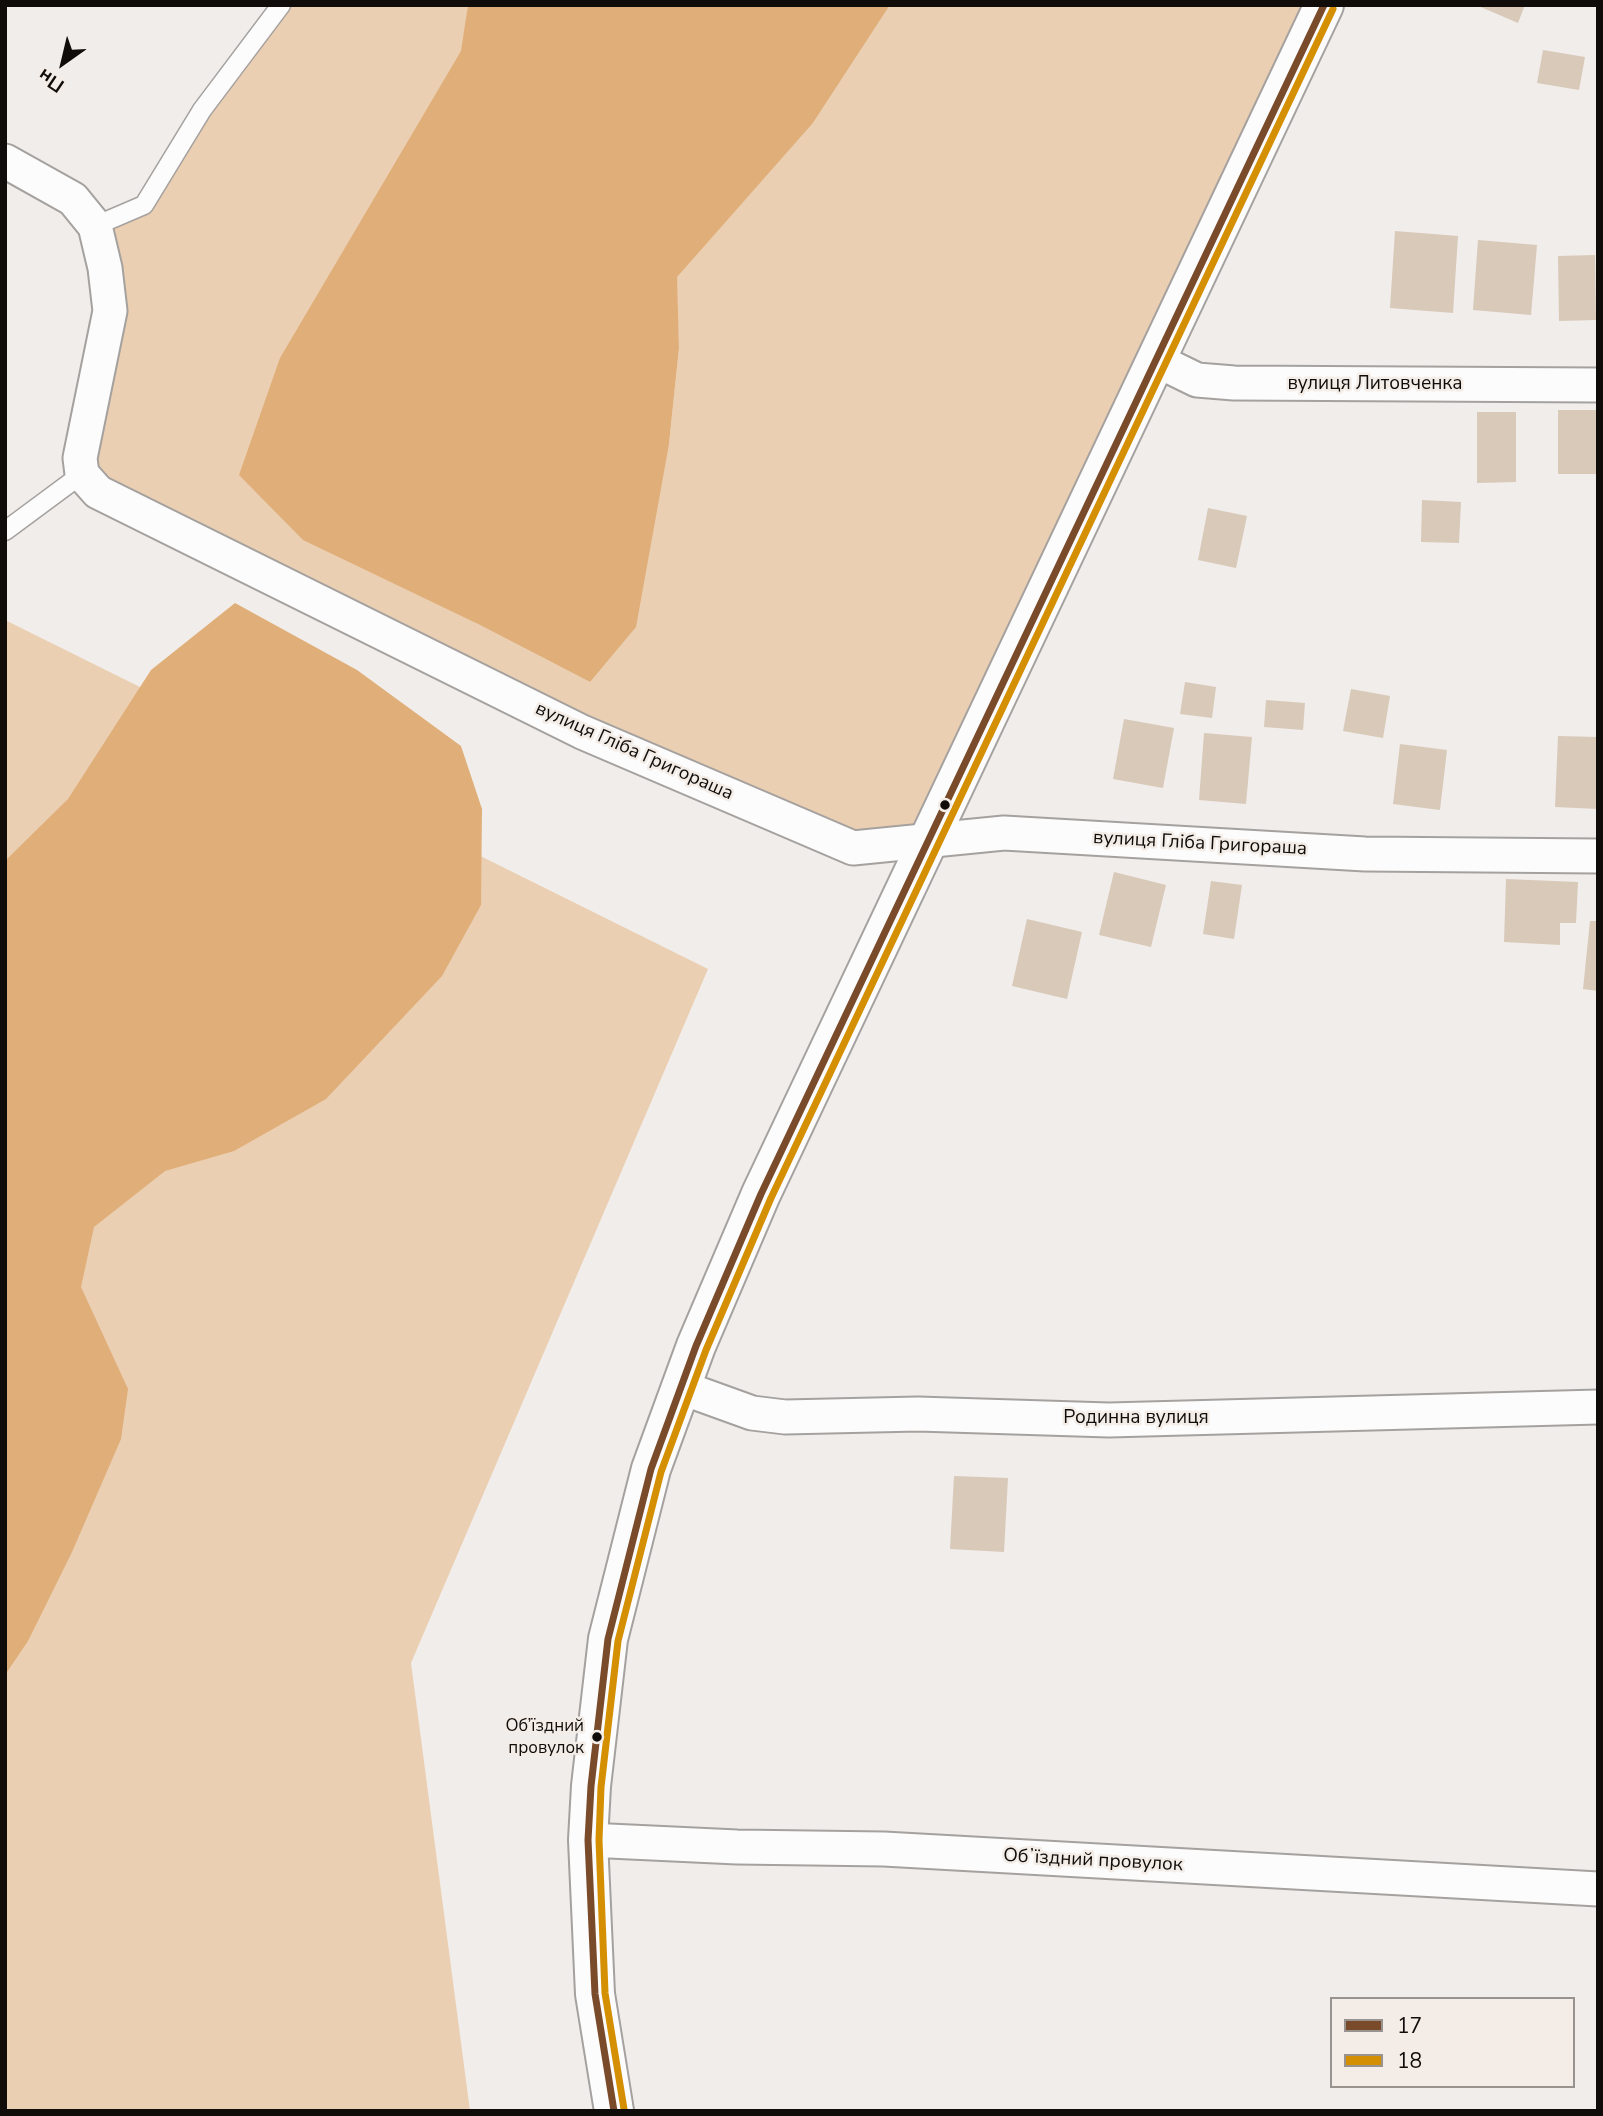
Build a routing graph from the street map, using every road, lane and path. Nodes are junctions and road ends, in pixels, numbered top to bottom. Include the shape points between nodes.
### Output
1 (281, 5) edge
2 (1324, 5) edge
3 (5, 161) edge
4 (95, 226) junction
5 (1156, 360) junction
6 (1598, 385) edge
7 (82, 474) junction
8 (5, 531) edge
9 (928, 841) junction
10 (1598, 856) edge
11 (680, 1387) junction
12 (1598, 1408) edge
13 (588, 1840) junction
14 (1598, 1889) edge
15 (614, 2111) edge

1 - 4 lane via 202,110 144,205
2 - 5 street
3 - 4 street via 73,199
4 - 7 street via 110,311 80,458
5 - 6 street, вулиця Литовченка via 1197,380 1234,383
5 - 9 street
7 - 8 lane
7 - 9 street, вулиця Гліба Григораша via 98,492 582,732 853,848
9 - 10 street, вулиця Гліба Григораша via 1004,833 1365,854
9 - 11 street via 761,1194
11 - 12 street, Родинна вулиця via 752,1413 785,1417 918,1414 1110,1420
11 - 13 street via 633,1532 608,1639
13 - 14 street, Обʼїздний провулок via 884,1849
13 - 15 street via 596,1994

